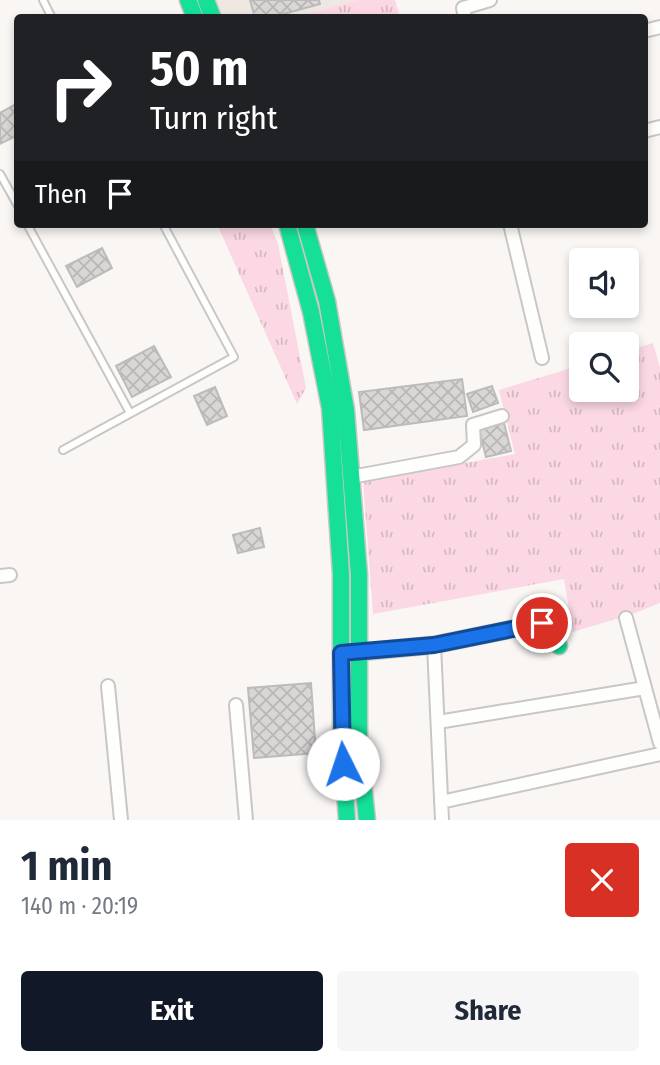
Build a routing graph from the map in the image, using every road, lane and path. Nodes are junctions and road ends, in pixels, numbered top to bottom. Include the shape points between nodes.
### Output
1 (490, 0) edge
2 (463, 8) edge
3 (0, 174) edge
4 (14, 199) edge
5 (29, 228) edge
6 (165, 228) edge
7 (296, 228) edge
8 (296, 228) edge
9 (511, 228) edge
10 (542, 358) dead end
11 (130, 413) junction
12 (502, 416) dead end
13 (62, 450) dead end
14 (351, 477) junction
15 (626, 618) dead end
16 (434, 645) junction
17 (559, 646) dead end
18 (341, 653) junction
19 (359, 653) junction
20 (108, 686) dead end
21 (645, 688) junction
22 (236, 705) dead end
23 (657, 717) edge
24 (438, 722) junction
25 (660, 743) edge
26 (660, 754) edge
27 (441, 802) junction
28 (121, 820) edge
29 (246, 820) edge
30 (348, 820) edge
31 (366, 820) edge
32 (442, 820) edge

1 - 2 street
3 - 4 lane
5 - 11 lane
6 - 11 lane via 234,357
7 - 14 main road via 327,301 346,410
8 - 18 main road via 330,408 341,574
9 - 10 street
11 - 13 lane
12 - 14 street via 473,425 474,445 459,457
14 - 19 main road via 359,575
15 - 21 street
16 - 17 main road via 542,623
16 - 19 main road
16 - 24 street
18 - 19 main road
18 - 30 main road
19 - 31 main road via 359,742
20 - 28 street
21 - 23 street
21 - 24 street
22 - 29 street
23 - 25 street
24 - 27 street
26 - 27 street
27 - 32 street

